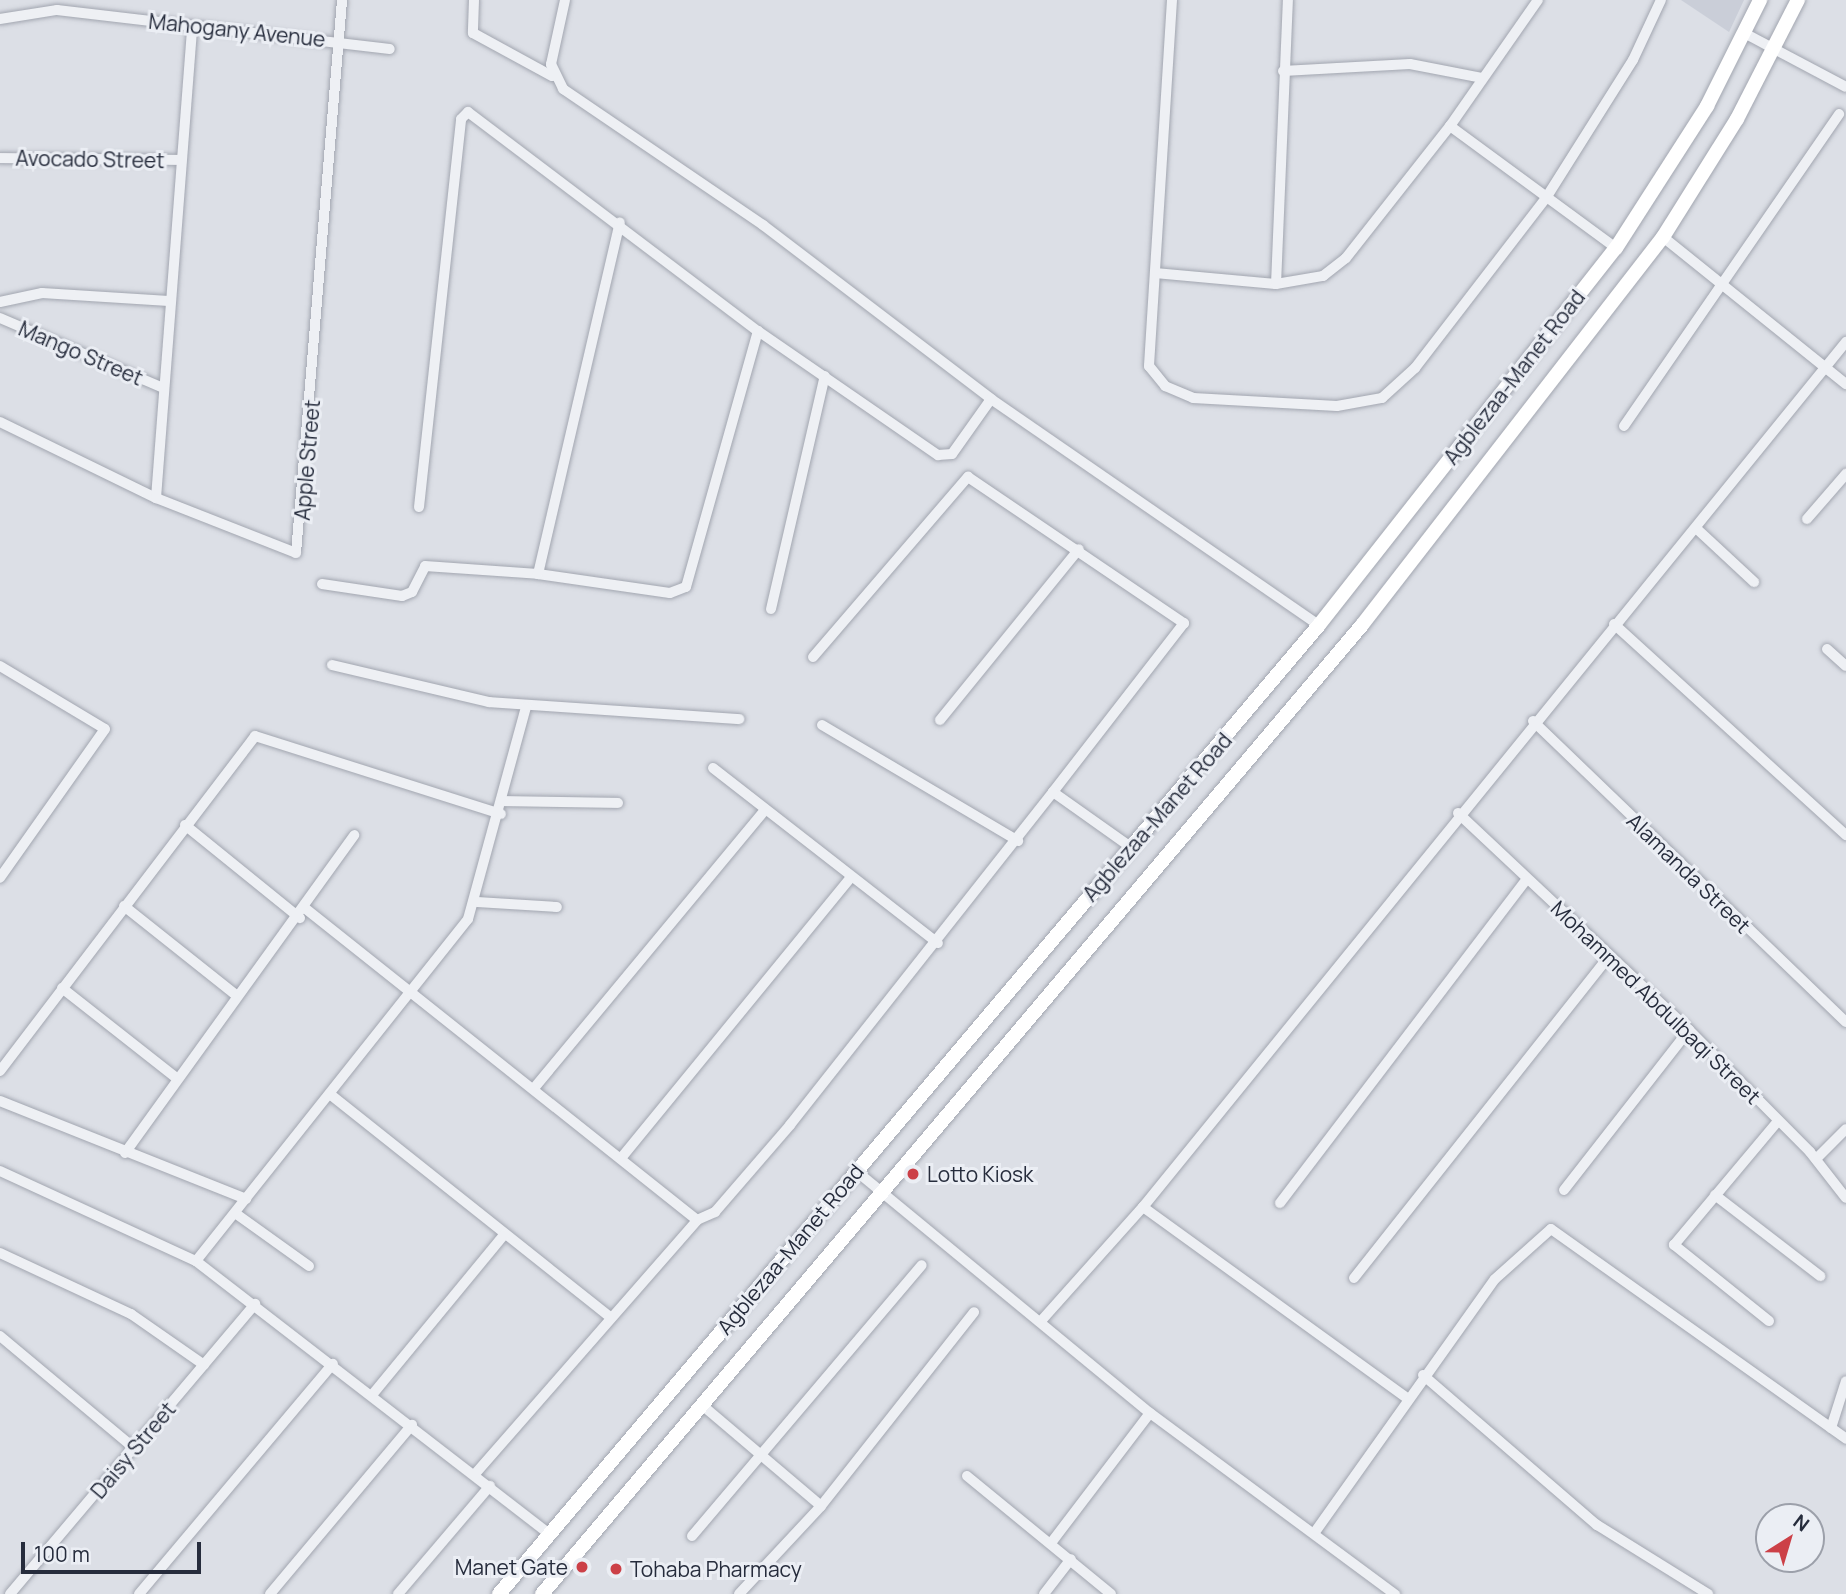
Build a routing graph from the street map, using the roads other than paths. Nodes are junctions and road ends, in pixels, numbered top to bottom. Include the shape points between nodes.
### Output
1 (342, 0) edge
2 (474, 0) edge
3 (565, 0) edge
4 (1172, 0) edge
5 (1288, 0) edge
6 (1538, 0) edge
7 (1661, 0) edge
8 (1760, 0) edge
9 (1798, 0) edge
10 (58, 5) edge
11 (0, 19) edge
12 (192, 27) junction
13 (1746, 34) junction
14 (339, 41) junction
15 (390, 49) dead end
16 (1774, 50) junction
17 (1283, 71) junction
18 (552, 76) junction
19 (1482, 78) junction
20 (1846, 87) edge
21 (1839, 114) dead end
22 (1450, 126) junction
23 (0, 158) edge
24 (181, 160) junction
25 (1546, 198) junction
26 (620, 222) junction
27 (1663, 237) junction
28 (1616, 248) junction
29 (1155, 273) junction
30 (1726, 283) junction
31 (1276, 284) junction
32 (169, 301) junction
33 (0, 302) edge
34 (0, 318) edge
35 (758, 331) junction
36 (1846, 342) edge
37 (1829, 370) junction
38 (825, 376) junction
39 (1846, 384) edge
40 (163, 388) junction
41 (991, 399) junction
42 (0, 422) edge
43 (1624, 426) dead end
44 (1846, 474) edge
45 (156, 498) junction
46 (419, 508) dead end
47 (1807, 519) dead end
48 (1697, 529) junction
49 (1079, 549) junction
50 (538, 574) junction
51 (1754, 582) dead end
52 (322, 584) dead end
53 (771, 610) dead end
54 (1614, 624) junction
55 (1319, 625) junction
56 (1827, 649) dead end
57 (813, 657) dead end
58 (332, 665) dead end
59 (1846, 666) edge
60 (0, 667) edge
61 (526, 707) junction
62 (739, 719) dead end
63 (940, 720) dead end
64 (1533, 721) junction
65 (822, 725) dead end
66 (713, 768) dead end
67 (1053, 792) junction
68 (505, 801) junction
69 (618, 803) dead end
70 (765, 810) junction
71 (1458, 813) junction
72 (501, 814) junction
73 (186, 825) junction
74 (354, 835) dead end
75 (1846, 835) edge
76 (1018, 841) junction
77 (1132, 848) junction
78 (850, 877) junction
79 (0, 878) edge
80 (1527, 878) junction
81 (477, 902) junction
82 (124, 906) junction
83 (557, 907) dead end
84 (303, 914) junction
85 (938, 943) junction
86 (1609, 957) junction
87 (62, 988) junction
88 (412, 993) junction
89 (236, 995) junction
90 (1846, 1022) edge
91 (1689, 1030) junction
92 (0, 1071) edge
93 (175, 1077) junction
94 (535, 1087) junction
95 (331, 1094) junction
96 (0, 1101) edge
97 (1778, 1121) junction
98 (1846, 1129) edge
99 (125, 1153) junction
100 (622, 1157) junction
101 (1816, 1159) junction
102 (855, 1170) junction
103 (0, 1171) edge
104 (1564, 1191) dead end
105 (881, 1192) junction
106 (1715, 1195) junction
107 (1846, 1198) edge
108 (246, 1199) junction
109 (1280, 1203) dead end
110 (1143, 1207) junction
111 (235, 1213) junction
112 (697, 1220) junction
113 (504, 1235) junction
114 (0, 1253) edge
115 (196, 1261) junction
116 (922, 1265) dead end
117 (309, 1266) dead end
118 (1820, 1276) dead end
119 (1354, 1279) dead end
120 (255, 1304) junction
121 (974, 1312) dead end
122 (610, 1317) junction
123 (1041, 1321) junction
124 (1769, 1321) dead end
125 (0, 1336) edge
126 (333, 1364) junction
127 (204, 1365) junction
128 (1423, 1375) junction
129 (1846, 1381) edge
130 (372, 1395) junction
131 (1407, 1398) junction
132 (702, 1405) junction
133 (1150, 1413) junction
134 (412, 1425) junction
135 (1831, 1428) junction
136 (1846, 1439) edge
137 (135, 1449) junction
138 (759, 1457) junction
139 (475, 1474) junction
140 (967, 1476) dead end
141 (490, 1486) junction
142 (821, 1506) junction
143 (1315, 1532) junction
144 (549, 1535) junction
145 (692, 1536) dead end
146 (1051, 1543) junction
147 (1071, 1559) junction
148 (10, 1594) edge
149 (139, 1594) edge
150 (271, 1594) edge
151 (398, 1594) edge
152 (499, 1594) edge
153 (542, 1594) edge
154 (739, 1594) edge
155 (1044, 1594) edge
156 (1111, 1594) edge
157 (1395, 1594) edge
158 (1708, 1594) edge

1 - 14 street
2 - 18 street via 473,33
3 - 18 street
4 - 29 street
5 - 17 street
6 - 19 street
7 - 25 street via 1633,60
8 - 13 main road, Agblezaa-Manet Road
9 - 16 main road, Agblezaa-Manet Road
10 - 11 street, Mahogany Avenue
10 - 12 street, Mahogany Avenue
12 - 14 street, Mahogany Avenue
12 - 24 street
13 - 16 street
13 - 28 main road, Agblezaa-Manet Road
14 - 15 street, Mahogany Avenue
14 - 45 street, Apple Street via 300,548 289,555
16 - 20 street
16 - 27 main road, Agblezaa-Manet Road
17 - 19 street via 1410,64
17 - 31 street
18 - 41 street via 763,225
19 - 22 street
21 - 30 street
22 - 25 street
22 - 31 street via 1346,258 1323,276
23 - 24 street, Avocado Street
24 - 32 street
25 - 28 street
25 - 29 street via 1415,368 1382,398 1362,405 1193,398 1165,386 1149,366
26 - 35 street
26 - 46 street via 463,114
26 - 50 street
27 - 30 street
27 - 105 main road, Agblezaa-Manet Road via 1362,625
28 - 55 main road, Agblezaa-Manet Road
29 - 31 street
30 - 37 street
30 - 43 street
32 - 33 street, Mango Street via 42,293
32 - 40 street
34 - 40 street, Mango Street
35 - 38 street
35 - 50 street via 686,587 670,593
36 - 37 street
37 - 39 street
37 - 48 street
38 - 41 street via 948,457
38 - 53 street
40 - 45 street
41 - 55 street
42 - 45 street, Apple Street
44 - 47 street
48 - 51 street
48 - 54 street
49 - 57 street via 965,477
49 - 63 street
49 - 67 street via 1177,616 1184,630
50 - 52 street via 425,566 412,592 402,596
54 - 64 street
54 - 75 street
55 - 77 main road, Agblezaa-Manet Road
56 - 59 street
58 - 61 street
60 - 79 street via 105,729
61 - 62 street
61 - 68 street
64 - 71 street
64 - 90 street, Alamanda Street
65 - 76 street
66 - 70 street
67 - 76 street
67 - 77 street
68 - 69 street
68 - 72 street
70 - 78 street
70 - 94 street
71 - 80 street, Mohammed Abdulbaqi Street
71 - 110 street
72 - 73 street via 255,736
72 - 81 street
73 - 82 street
73 - 84 street
74 - 84 street
76 - 85 street
77 - 102 main road, Agblezaa-Manet Road
78 - 85 street
78 - 100 street
80 - 86 street, Mohammed Abdulbaqi Street
80 - 109 street
81 - 83 street
81 - 88 street
82 - 87 street
82 - 89 street
84 - 88 street
84 - 89 street
85 - 112 street via 738,1186 708,1217
86 - 91 street, Mohammed Abdulbaqi Street
86 - 119 street
87 - 92 street
87 - 93 street
88 - 94 street
88 - 95 street
89 - 93 street
91 - 97 street, Mohammed Abdulbaqi Street
91 - 104 street
93 - 99 street
94 - 100 street
95 - 108 street
95 - 113 street
96 - 99 street
97 - 101 street, Mohammed Abdulbaqi Street
97 - 106 street
98 - 101 street
99 - 108 street
100 - 112 street
101 - 107 street, Mohammed Abdulbaqi Street
102 - 105 street
102 - 144 main road, Agblezaa-Manet Road
103 - 115 street
105 - 123 street
105 - 132 main road, Agblezaa-Manet Road
106 - 118 street
106 - 124 street via 1675,1250
108 - 111 street
110 - 123 street
110 - 131 street
111 - 115 street
111 - 117 street
112 - 122 street
113 - 122 street
113 - 130 street
114 - 127 street via 131,1314
115 - 120 street
116 - 138 street
120 - 126 street
120 - 127 street, Daisy Street
121 - 142 street
122 - 139 street
123 - 133 street
125 - 137 street
126 - 130 street
126 - 149 street
127 - 137 street, Daisy Street
128 - 131 street
128 - 135 street via 1494,1279 1551,1229
128 - 158 street via 1597,1525
129 - 135 street
130 - 134 street
131 - 143 street
132 - 138 street
132 - 153 main road, Agblezaa-Manet Road
133 - 143 street
133 - 146 street
134 - 139 street
134 - 150 street
135 - 136 street
137 - 148 street, Daisy Street
138 - 142 street
138 - 145 street
139 - 141 street
140 - 146 street
141 - 144 street
141 - 151 street
142 - 154 street
143 - 157 street
144 - 152 main road, Agblezaa-Manet Road
146 - 147 street
147 - 155 street
147 - 156 street

